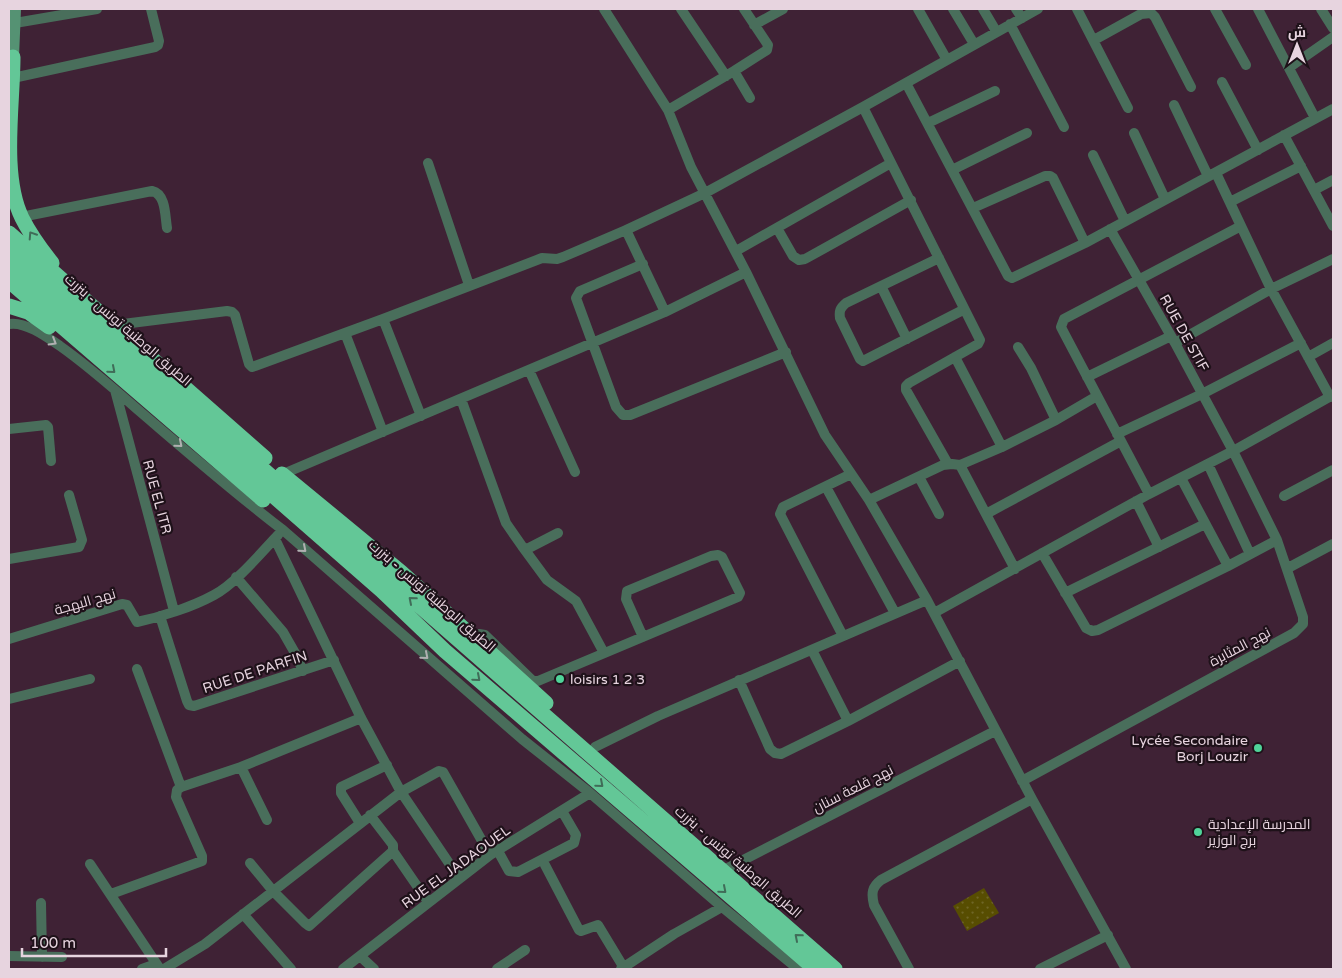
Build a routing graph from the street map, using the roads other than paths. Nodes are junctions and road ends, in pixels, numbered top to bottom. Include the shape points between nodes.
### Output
1 (15, 9) edge
2 (97, 9) edge
3 (151, 9) edge
4 (604, 9) edge
5 (681, 9) edge
6 (744, 9) edge
7 (783, 9) edge
8 (918, 9) edge
9 (953, 9) edge
10 (982, 9) edge
11 (1038, 9) edge
12 (1077, 9) edge
13 (1215, 9) edge
14 (1258, 9) edge
15 (1321, 9) edge
16 (1019, 13) edge
17 (15, 23) junction
18 (1010, 24) junction
19 (754, 25) junction
20 (1333, 28) edge
21 (996, 31) junction
22 (1333, 37) edge
23 (1094, 40) junction
24 (974, 44) junction
25 (947, 60) junction
26 (1246, 65) dead end
27 (1290, 67) junction
28 (11, 69) edge
29 (730, 74) junction
30 (1222, 82) dead end
31 (906, 83) junction
32 (1191, 86) dead end
33 (995, 92) dead end
34 (750, 98) dead end
35 (1174, 105) dead end
36 (863, 107) junction
37 (1128, 108) dead end
38 (1333, 109) edge
39 (668, 110) junction
40 (1316, 118) junction
41 (928, 123) junction
42 (1064, 127) dead end
43 (1027, 133) dead end
44 (1134, 133) dead end
45 (1284, 135) junction
46 (1258, 150) junction
47 (1093, 155) dead end
48 (891, 163) junction
49 (428, 164) dead end
50 (1301, 166) junction
51 (952, 170) junction
52 (1212, 174) junction
53 (1333, 180) edge
54 (1314, 190) junction
55 (705, 193) junction
56 (1165, 199) junction
57 (911, 200) junction
58 (1230, 202) junction
59 (973, 208) junction
60 (21, 217) junction
61 (1124, 221) junction
62 (1241, 226) junction
63 (1333, 226) edge
64 (167, 228) dead end
65 (777, 228) junction
66 (1110, 229) junction
67 (626, 230) junction
68 (9, 234) edge
69 (1085, 243) junction
70 (9, 247) edge
71 (736, 251) junction
72 (939, 258) junction
73 (1333, 259) edge
74 (643, 264) junction
75 (9, 265) edge
76 (746, 272) junction
77 (9, 281) edge
78 (1139, 281) junction
79 (469, 285) junction
80 (881, 286) junction
81 (1271, 289) junction
82 (9, 306) edge
83 (963, 310) junction
84 (98, 311) junction
85 (665, 312) junction
86 (383, 319) junction
87 (9, 324) edge
88 (115, 325) junction
89 (345, 333) junction
90 (907, 339) junction
91 (1173, 339) junction
92 (592, 342) junction
93 (1301, 342) junction
94 (1333, 343) edge
95 (85, 346) junction
96 (1018, 347) dead end
97 (786, 352) junction
98 (955, 356) junction
99 (1308, 357) junction
100 (529, 370) junction
101 (1088, 377) junction
102 (115, 390) junction
103 (1202, 394) junction
104 (1097, 396) junction
105 (1331, 396) edge
106 (461, 399) junction
107 (183, 408) junction
108 (421, 416) junction
109 (1056, 420) junction
110 (9, 429) edge
111 (383, 432) junction
112 (1119, 437) junction
113 (1002, 447) junction
114 (1233, 451) junction
115 (51, 461) dead end
116 (948, 464) junction
117 (1208, 464) junction
118 (960, 465) junction
119 (1333, 470) edge
120 (574, 472) dead end
121 (283, 474) junction
122 (851, 474) junction
123 (919, 477) junction
124 (1181, 478) junction
125 (826, 487) junction
126 (1149, 494) junction
127 (69, 496) dead end
128 (1284, 496) dead end
129 (869, 500) junction
130 (1136, 501) junction
131 (939, 514) dead end
132 (986, 514) junction
133 (1205, 524) junction
134 (283, 530) junction
135 (558, 533) dead end
136 (275, 538) junction
137 (1277, 540) junction
138 (1333, 544) edge
139 (1159, 547) junction
140 (525, 550) junction
141 (1042, 553) junction
142 (1250, 554) junction
143 (9, 559) edge
144 (1228, 566) junction
145 (1288, 568) junction
146 (1015, 569) junction
147 (236, 577) junction
148 (1065, 593) junction
149 (927, 600) junction
150 (174, 611) junction
151 (895, 613) junction
152 (934, 613) junction
153 (160, 616) junction
154 (472, 636) junction
155 (843, 636) junction
156 (643, 637) junction
157 (9, 639) edge
158 (812, 650) junction
159 (445, 651) junction
160 (604, 654) junction
161 (334, 660) junction
162 (960, 661) junction
163 (137, 669) dead end
164 (303, 671) junction
165 (90, 679) dead end
166 (739, 680) junction
167 (9, 699) edge
168 (361, 718) junction
169 (848, 721) junction
170 (995, 731) junction
171 (595, 747) junction
172 (387, 765) junction
173 (241, 767) junction
174 (1022, 781) junction
175 (181, 787) junction
176 (401, 792) junction
177 (590, 793) junction
178 (1032, 799) junction
179 (562, 811) junction
180 (370, 815) junction
181 (267, 820) dead end
182 (360, 823) junction
183 (691, 842) junction
184 (393, 851) junction
185 (494, 853) junction
186 (250, 863) dead end
187 (90, 864) dead end
188 (544, 865) dead end
189 (722, 871) junction
190 (459, 878) junction
191 (273, 890) junction
192 (111, 894) junction
193 (428, 902) junction
194 (41, 903) dead end
195 (722, 907) junction
196 (243, 914) junction
197 (1108, 935) junction
198 (526, 950) dead end
199 (9, 956) edge
200 (42, 956) junction
201 (360, 956) junction
202 (62, 957) dead end
203 (160, 968) edge
204 (623, 968) edge
205 (791, 968) edge
206 (142, 969) edge
207 (290, 969) edge
208 (343, 969) edge
209 (374, 969) edge
210 (497, 969) edge
211 (814, 969) edge
212 (835, 969) edge
213 (909, 969) edge
214 (1040, 969) edge
215 (1126, 969) edge

1 - 17 street
2 - 17 street
3 - 28 street via 159,41 155,47
4 - 39 street
5 - 29 street
6 - 19 street
7 - 19 street
8 - 25 street
9 - 24 street
10 - 21 street
11 - 16 street
12 - 23 street
13 - 26 street
14 - 27 street
15 - 20 street
16 - 18 street
17 - 28 street
18 - 21 street
18 - 42 street
19 - 29 street via 768,45 767,50
21 - 24 street
22 - 27 street
23 - 32 street via 1141,14 1151,13
23 - 37 street
24 - 25 street
25 - 31 street
27 - 40 street
28 - 60 highway via 11,165
29 - 34 street
29 - 39 street
30 - 46 street
31 - 36 street
31 - 41 street
33 - 41 street
35 - 52 street
36 - 48 street
36 - 55 street
38 - 40 street
39 - 55 street
40 - 45 street
41 - 51 street
43 - 51 street
44 - 56 street
45 - 46 street
45 - 50 street
46 - 52 street
47 - 61 street
48 - 57 street
48 - 65 street
49 - 79 street
50 - 54 street
50 - 58 street
51 - 59 street
52 - 56 street
52 - 58 street
53 - 54 street
54 - 63 street
55 - 67 street
55 - 71 street
56 - 61 street
57 - 65 street via 805,259 793,256
57 - 72 street
58 - 62 street
59 - 69 street via 1050,176
59 - 69 street via 1008,276 1012,278
60 - 64 street via 156,192 161,197
84 -> 60 highway via 51,263
61 - 66 street
62 - 78 street
62 - 81 street
65 - 71 street
66 - 69 street
66 - 78 street, RUE DE STIF
67 - 74 street
67 - 79 street via 558,259 544,258
68 - 84 highway
70 - 107 highway, الطريق الوطنية تونس - بنزرت
71 - 76 street
72 - 80 street
72 - 83 street
73 - 81 street
74 - 85 street
74 - 92 street via 577,294 577,303
75 - 107 highway, الطريق الوطنية تونس - بنزرت
76 - 85 street
76 - 97 street
77 - 95 highway
78 - 91 street, RUE DE STIF
78 - 101 street via 1062,323 1063,331
79 - 86 street
80 - 90 street
80 - 90 street via 846,303 839,312 860,359 865,360
81 - 91 street
81 - 93 street
82 - 95 highway via 28,312 73,343
83 - 90 street
83 - 98 street via 980,342
84 - 88 highway
85 - 92 street
86 - 89 street
86 - 108 street
87 -> 102 street via 25,326 60,346
88 - 89 street via 232,312 252,366
88 - 121 highway
89 - 111 street
91 - 101 street
91 - 103 street, RUE DE STIF
92 - 97 street via 616,407 626,416
92 - 100 street
93 - 99 street
93 - 103 street
94 - 99 street
95 -> 159 highway via 366,589
96 - 109 street
97 - 122 street via 825,435
98 - 113 street
98 - 116 street via 909,383 906,388
99 - 105 street
100 - 106 street
100 - 120 street
101 - 104 street
102 -> 134 street
102 - 150 street, RUE EL ITR
103 - 112 street
103 - 114 street, RUE DE STIF
104 - 109 street
104 - 112 street
105 - 114 street
106 - 108 street
106 - 140 street via 504,518
107 - 159 highway, الطريق الوطنية تونس - بنزرت
183 -> 107 highway, الطريق الوطنية تونس - بنزرت
108 - 111 street
109 - 113 street
110 - 115 street via 46,424
111 - 121 street
112 - 126 street
112 - 132 street
113 - 118 street
114 - 117 street
114 - 137 street, نهج المثابرة
116 - 118 street
116 - 123 street
117 - 124 street
117 - 142 street
118 - 132 street
119 - 128 street
121 - 154 highway
122 - 125 street
122 - 129 street
123 - 129 street
123 - 131 street
124 - 126 street
124 - 133 street
125 - 151 street
125 - 155 street via 783,507 780,514
126 - 130 street
127 - 143 street via 82,540 79,547
129 - 149 street
130 - 139 street
130 - 141 street
132 - 146 street
133 - 139 street
133 - 144 street
134 - 136 street
134 -> 177 street via 522,739
135 - 140 street
136 - 147 street
136 - 161 street
137 - 142 street
137 - 145 street, نهج المثابرة
138 - 145 street
139 - 148 street
140 - 160 street via 547,580 576,601
141 - 146 street
141 - 148 street
142 - 144 street
144 - 148 street via 1092,631 1086,628
145 - 174 street, نهج المثابرة via 1304,617 1303,624 1294,633
146 - 152 street
147 - 150 street via 214,595
147 - 164 street via 283,632
149 - 151 street
149 - 152 street
150 - 153 street
151 - 155 street
152 - 162 street
153 - 157 street, نهج البهجة via 137,622 127,606 122,604
153 - 164 street, RUE DE PARFIN via 189,705 198,705
154 - 160 street via 485,635 534,682
154 - 171 highway
155 - 158 street
156 - 156 street via 739,596 722,557 711,556 626,591 626,599
156 - 160 street
158 - 166 street
158 - 169 street
159 -> 211 highway, الطريق الوطنية تونس - بنزرت
161 - 164 street, RUE DE PARFIN
161 - 168 street
162 - 169 street
162 - 170 street
163 - 175 street
165 - 167 street
166 - 169 street via 770,749 775,753 787,752
166 - 171 street
168 - 172 street
168 - 173 street
170 - 174 street
170 - 189 street, نهج قلعة سنان
171 - 183 highway
172 - 176 street
172 - 182 street via 341,787 341,793
173 - 175 street
173 - 181 street
174 - 178 street
175 - 192 street via 176,790 176,797 202,861
176 - 180 street
176 - 185 street via 439,771 443,772
176 - 190 street
177 - 179 street, RUE EL JADAOUEL
177 - 195 street
178 - 197 street
178 - 213 street via 873,886 874,905
179 - 185 street, RUE EL JADAOUEL
179 - 185 street via 576,835 574,843 518,872 509,871
180 - 182 street
180 - 184 street via 393,845
182 - 191 street
183 - 189 highway, الطريق الوطنية تونس - بنزرت
184 - 191 street via 309,926
184 - 193 street
185 - 190 street, RUE EL JADAOUEL
186 - 191 street
187 - 192 street
188 - 204 street via 579,930 598,925
212 -> 189 highway, الطريق الوطنية تونس - بنزرت
190 - 193 street, RUE EL JADAOUEL
191 - 196 street
192 - 203 street
193 - 201 street, RUE EL JADAOUEL
194 - 200 street
195 - 204 street
195 - 205 street
196 - 203 street via 205,944
196 - 207 street
197 - 214 street
197 - 215 street
198 - 210 street
199 - 200 street
200 - 202 street
201 - 208 street, RUE EL JADAOUEL
201 - 209 street
203 - 206 street

